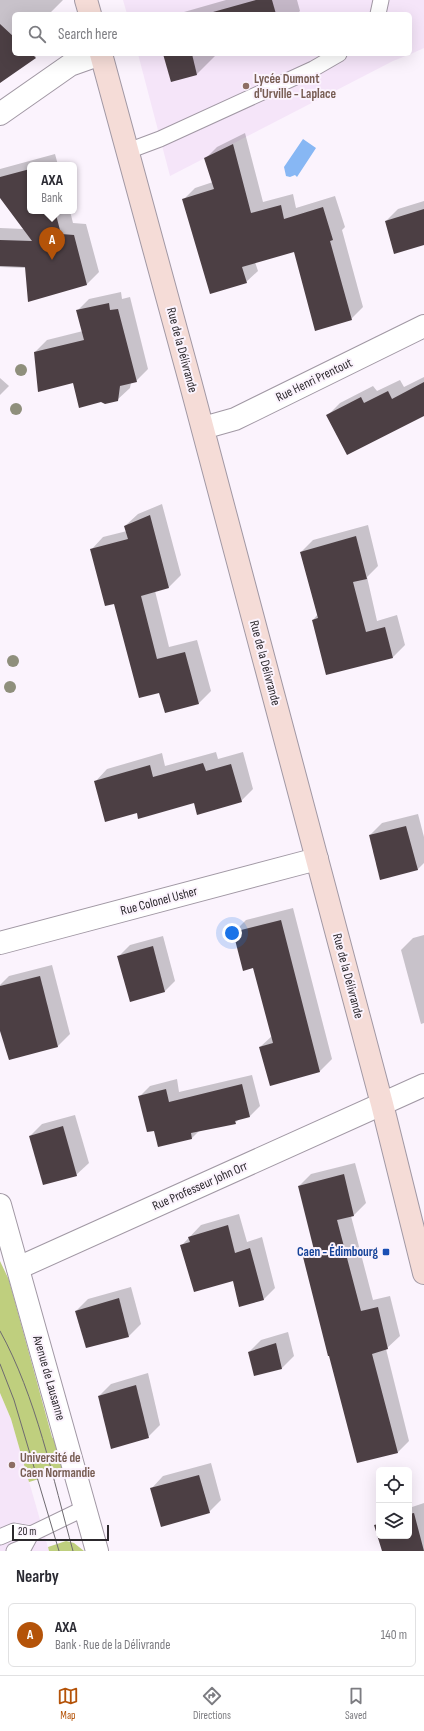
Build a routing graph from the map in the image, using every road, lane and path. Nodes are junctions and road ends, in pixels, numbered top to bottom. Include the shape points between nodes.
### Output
1 (86, 0) edge
2 (380, 0) edge
3 (89, 12) edge
4 (378, 12) edge
5 (95, 56) edge
6 (102, 56) edge
7 (336, 56) edge
8 (0, 114) edge
9 (128, 152) junction
10 (424, 326) edge
11 (203, 428) junction
12 (317, 859) junction
13 (0, 943) edge
14 (424, 1085) edge
15 (382, 1104) junction
16 (0, 1205) edge
17 (18, 1268) junction
18 (424, 1273) edge
19 (85, 1508) junction
20 (31, 1534) junction
21 (0, 1537) edge
22 (14, 1551) edge
23 (97, 1551) edge

1 - 3 main road
2 - 4 lane
5 - 8 street via 70,65
6 - 9 main road, Rue de la Délivrande
7 - 9 lane via 313,69
9 - 11 main road, Rue de la Délivrande
10 - 11 street, Rue Henri Prentout via 235,419
11 - 12 main road, Rue de la Délivrande
12 - 13 street, Rue Colonel Usher
12 - 15 main road, Rue de la Délivrande
14 - 15 street, Rue Professeur John Orr
15 - 17 street, Rue Professeur John Orr
15 - 18 main road, Rue de la Délivrande
16 - 17 street, Avenue de Lausanne
17 - 19 street, Avenue de Lausanne
19 - 20 lane
19 - 23 street, Avenue de Lausanne
20 - 21 lane via 14,1531
20 - 22 lane via 24,1547

